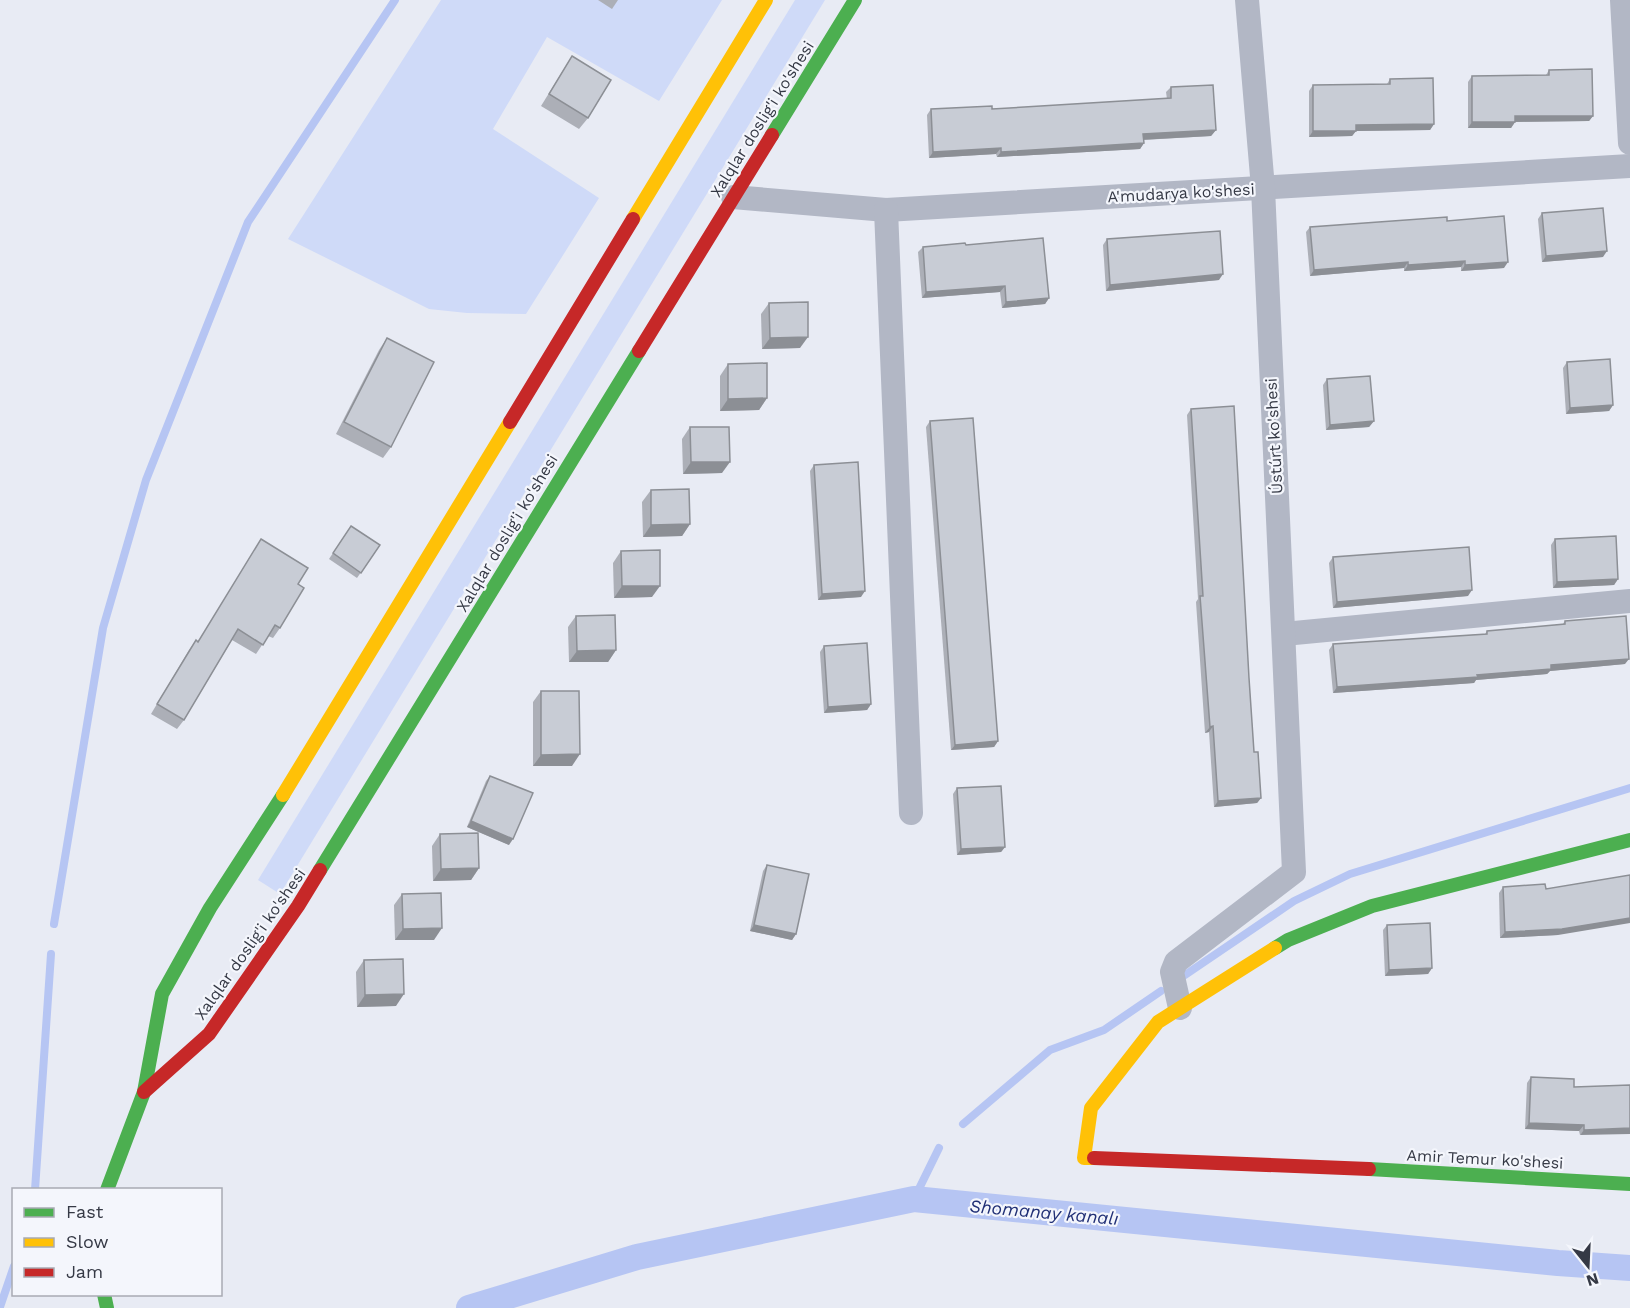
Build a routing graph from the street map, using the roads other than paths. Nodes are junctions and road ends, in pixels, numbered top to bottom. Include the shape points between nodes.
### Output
1 (765, 0) edge
2 (855, 0) edge
3 (1247, 0) edge
4 (1622, 0) edge
5 (1630, 143) edge
6 (1630, 166) edge
7 (1263, 188) junction
8 (732, 197) junction
9 (886, 210) junction
10 (1630, 601) edge
11 (1284, 634) junction
12 (911, 813) dead end
13 (1630, 840) edge
14 (1180, 1008) junction
15 (144, 1092) junction
16 (1630, 1184) edge
17 (108, 1188) edge

1 - 15 main road via 278,804 210,908 162,994
2 - 8 main road, Xalqlar doslig'i ko'shesi
3 - 7 street, Ústúrt ko'shesi
4 - 5 street
6 - 7 street, A'mudarya ko'shesi
7 - 9 street, A'mudarya ko'shesi
7 - 11 street, Ústúrt ko'shesi
8 - 9 street, A'mudarya ko'shesi
8 - 15 main road, Xalqlar doslig'i ko'shesi via 298,906 209,1034
9 - 12 street
10 - 11 street
11 - 14 street, Ústúrt ko'shesi via 1294,872 1176,962 1172,972
13 - 14 main road via 1372,906 1288,940
14 - 16 main road, Amir Temur ko'shesi via 1158,1022 1091,1108 1084,1158 1339,1167
15 - 17 main road

